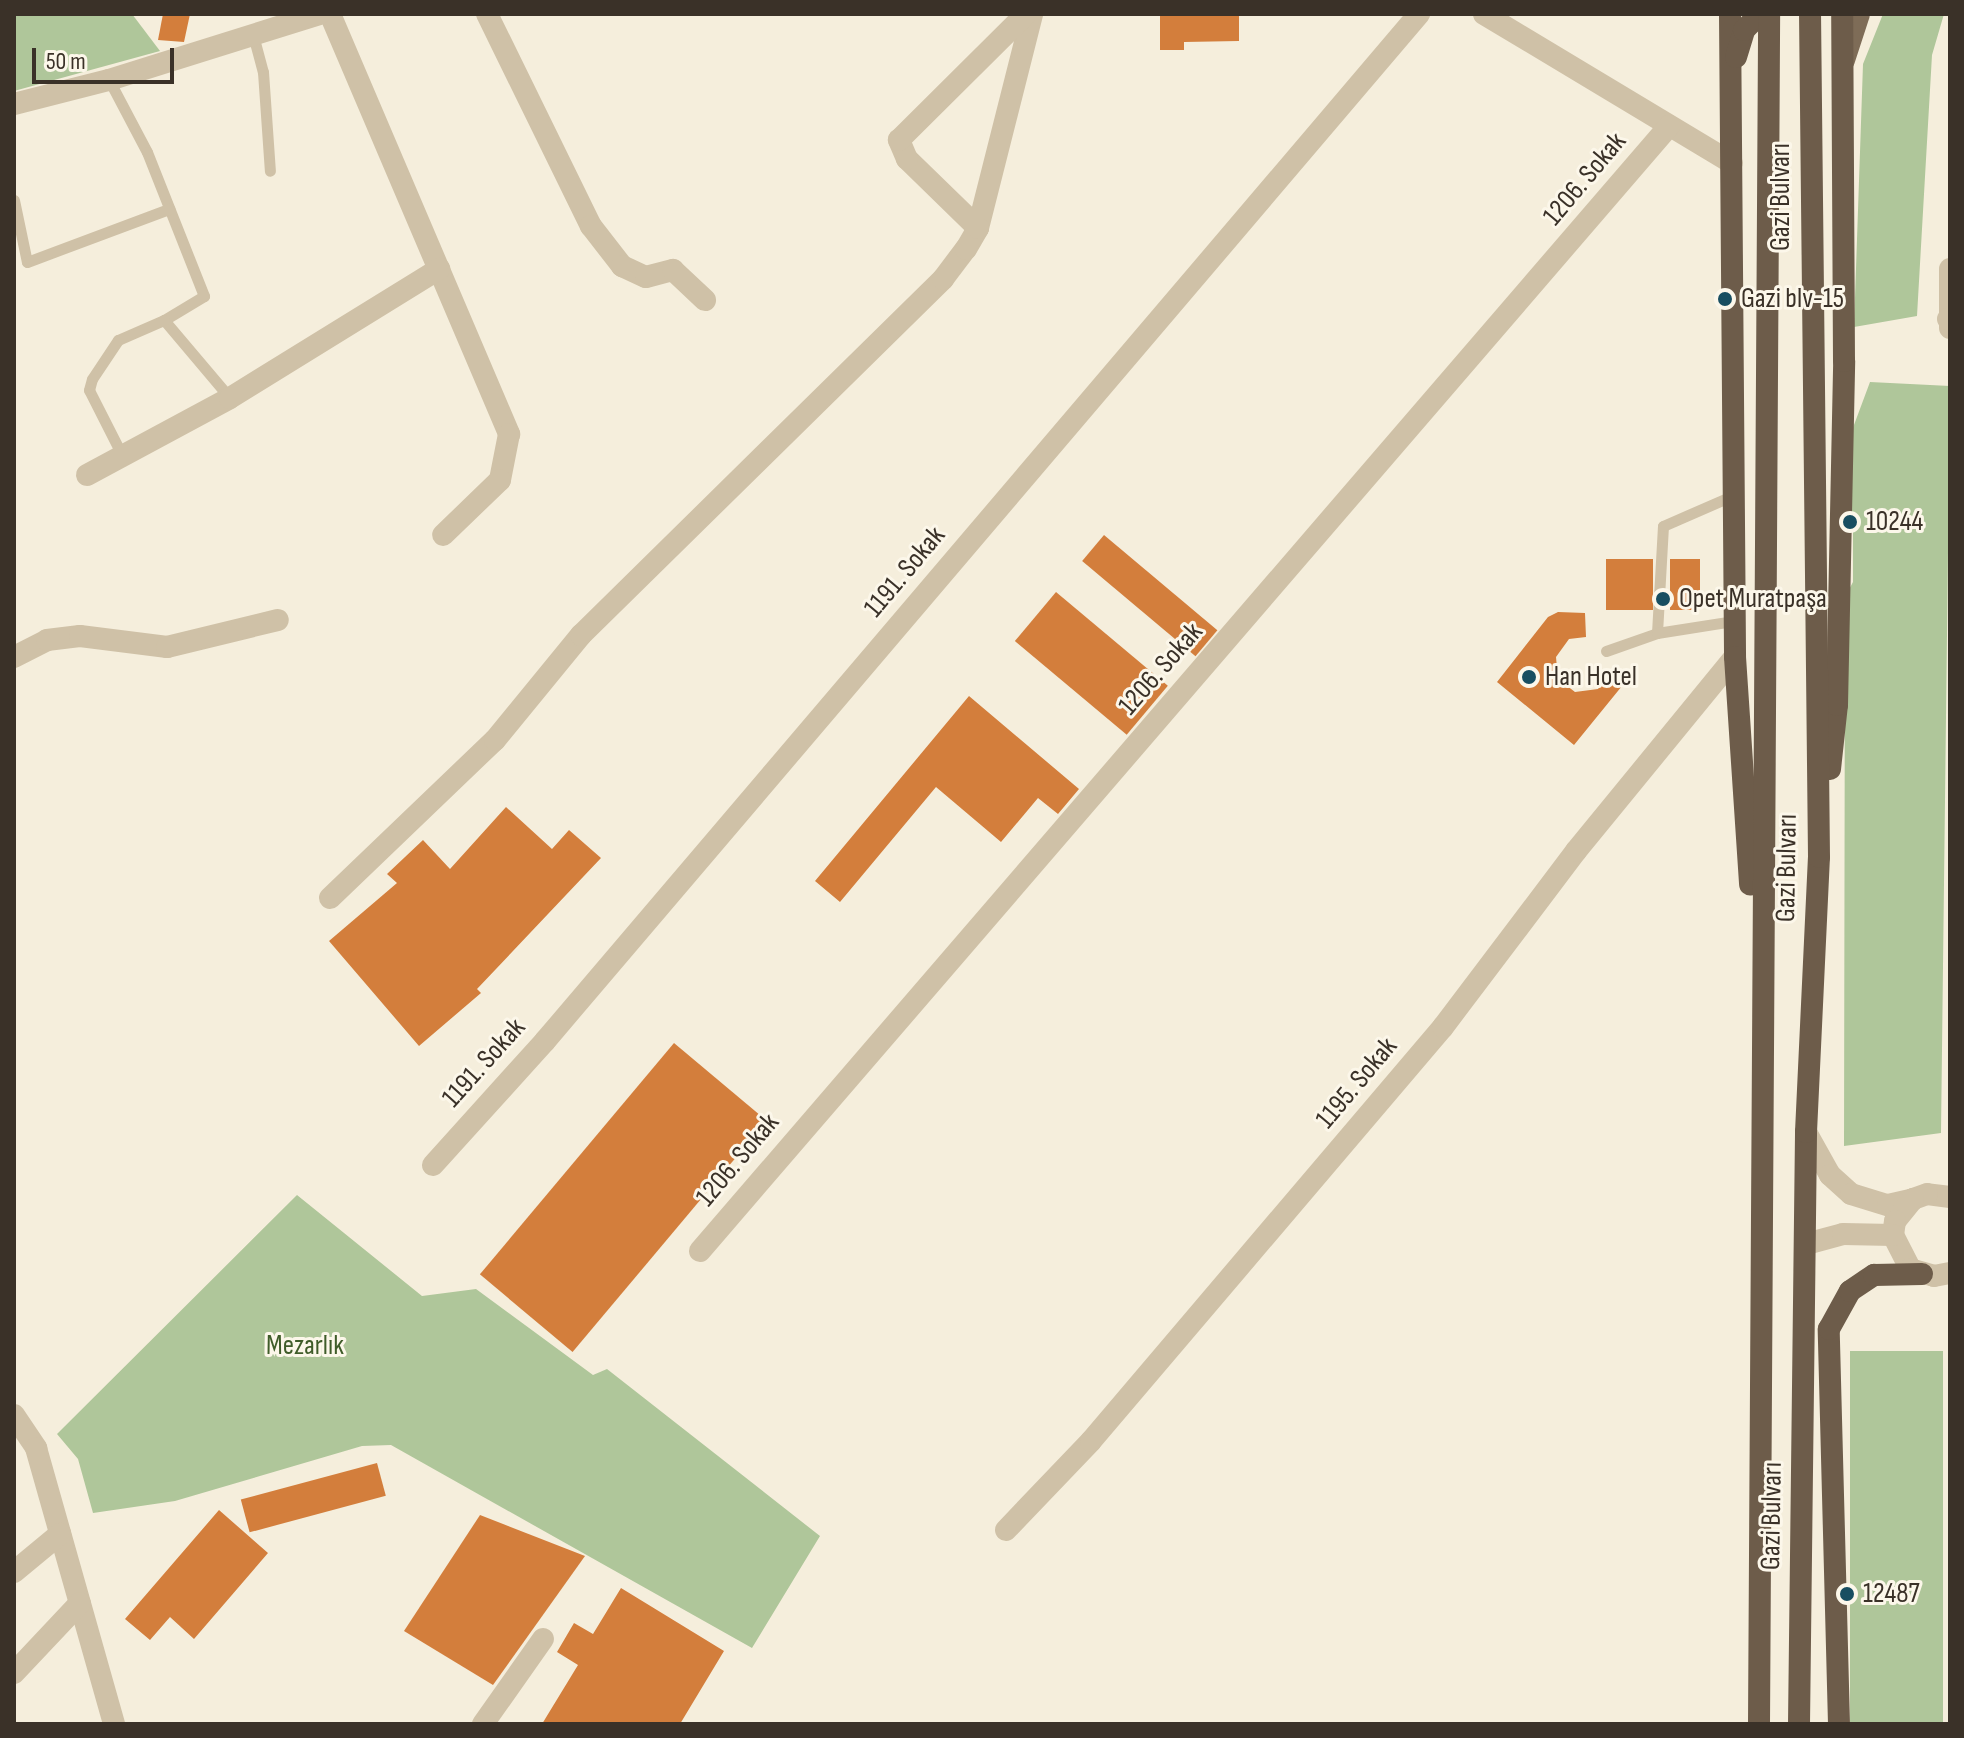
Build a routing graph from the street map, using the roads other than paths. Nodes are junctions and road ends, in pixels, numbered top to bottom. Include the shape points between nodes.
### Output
1 (319, 14) edge
2 (330, 14) edge
3 (487, 14) edge
4 (1029, 14) edge
5 (1419, 14) edge
6 (1484, 14) edge
7 (1760, 14) edge
8 (1769, 14) edge
9 (1810, 14) edge
10 (1818, 14) edge
11 (1842, 14) edge
12 (1859, 14) edge
13 (1729, 18) edge
14 (253, 35) junction
15 (1731, 72) junction
16 (1842, 77) junction
17 (109, 80) junction
18 (14, 104) edge
19 (1669, 126) junction
20 (1732, 163) junction
21 (270, 171) dead end
22 (14, 200) edge
23 (169, 209) junction
24 (978, 228) junction
25 (439, 269) junction
26 (1950, 269) edge
27 (705, 300) dead end
28 (164, 320) junction
29 (1949, 322) edge
30 (230, 398) junction
31 (123, 458) junction
32 (87, 475) dead end
33 (1734, 495) junction
34 (443, 535) dead end
35 (278, 620) dead end
36 (1734, 621) junction
37 (1657, 633) junction
38 (1606, 651) dead end
39 (14, 657) edge
40 (1735, 657) junction
41 (1819, 857) junction
42 (330, 898) dead end
43 (1762, 1054) junction
44 (1806, 1132) junction
45 (433, 1165) dead end
46 (1947, 1190) edge
47 (1913, 1199) junction
48 (1893, 1235) junction
49 (1806, 1244) junction
50 (700, 1251) dead end
51 (1922, 1274) junction
52 (1949, 1274) edge
53 (14, 1415) edge
54 (1006, 1530) dead end
55 (60, 1534) junction
56 (14, 1572) edge
57 (80, 1603) junction
58 (543, 1639) dead end
59 (1759, 1651) junction
60 (14, 1673) edge
61 (114, 1724) edge
62 (483, 1724) edge
63 (1745, 1724) edge
64 (1759, 1724) edge
65 (1799, 1724) edge
66 (1839, 1724) edge

1 - 14 street
2 - 25 street
3 - 27 street via 591,226 622,266 646,277 673,270
4 - 24 street
4 - 24 street via 899,140 907,159
5 - 45 street, 1191. Sokak via 545,1041
6 - 19 street
7 - 15 highway via 1744,30
8 - 43 highway, Gazi Bulvarı
9 - 41 highway, Gazi Bulvarı
10 - 16 highway
11 - 16 highway
12 - 16 main road
13 - 15 highway
14 - 17 street
14 - 21 lane via 263,72
15 - 20 highway
16 - 41 highway via 1844,361 1837,705
17 - 18 street
17 - 23 lane via 147,152
19 - 20 street
19 - 50 street, 1206. Sokak
20 - 33 highway
22 - 23 lane via 27,262
23 - 28 lane via 204,296
24 - 42 street via 943,279 581,635 495,740
25 - 30 street
25 - 34 street via 509,434 500,480
26 - 29 street
28 - 30 lane
28 - 31 lane via 118,340 92,379 89,390
30 - 31 street
31 - 32 street
33 - 36 highway
33 - 37 lane via 1663,526
35 - 39 street via 167,647 80,636 47,640
36 - 37 lane
36 - 40 highway
37 - 38 lane
40 - 43 highway
40 - 54 street, 1195. Sokak via 1576,851 1443,1027 1091,1441
41 - 44 highway, Gazi Bulvarı
43 - 59 highway, Gazi Bulvarı
44 - 47 street via 1830,1175 1851,1194 1888,1205
44 - 49 highway, Gazi Bulvarı
46 - 47 street
47 - 48 street via 1895,1221
48 - 49 street via 1843,1234
48 - 51 street via 1901,1259
49 - 65 highway, Gazi Bulvarı
51 - 52 street
51 - 66 highway via 1874,1275 1850,1291 1829,1329
53 - 55 street via 36,1448
55 - 56 street
55 - 57 street
57 - 60 street
57 - 61 street
58 - 62 street
59 - 63 highway
59 - 64 highway, Gazi Bulvarı

